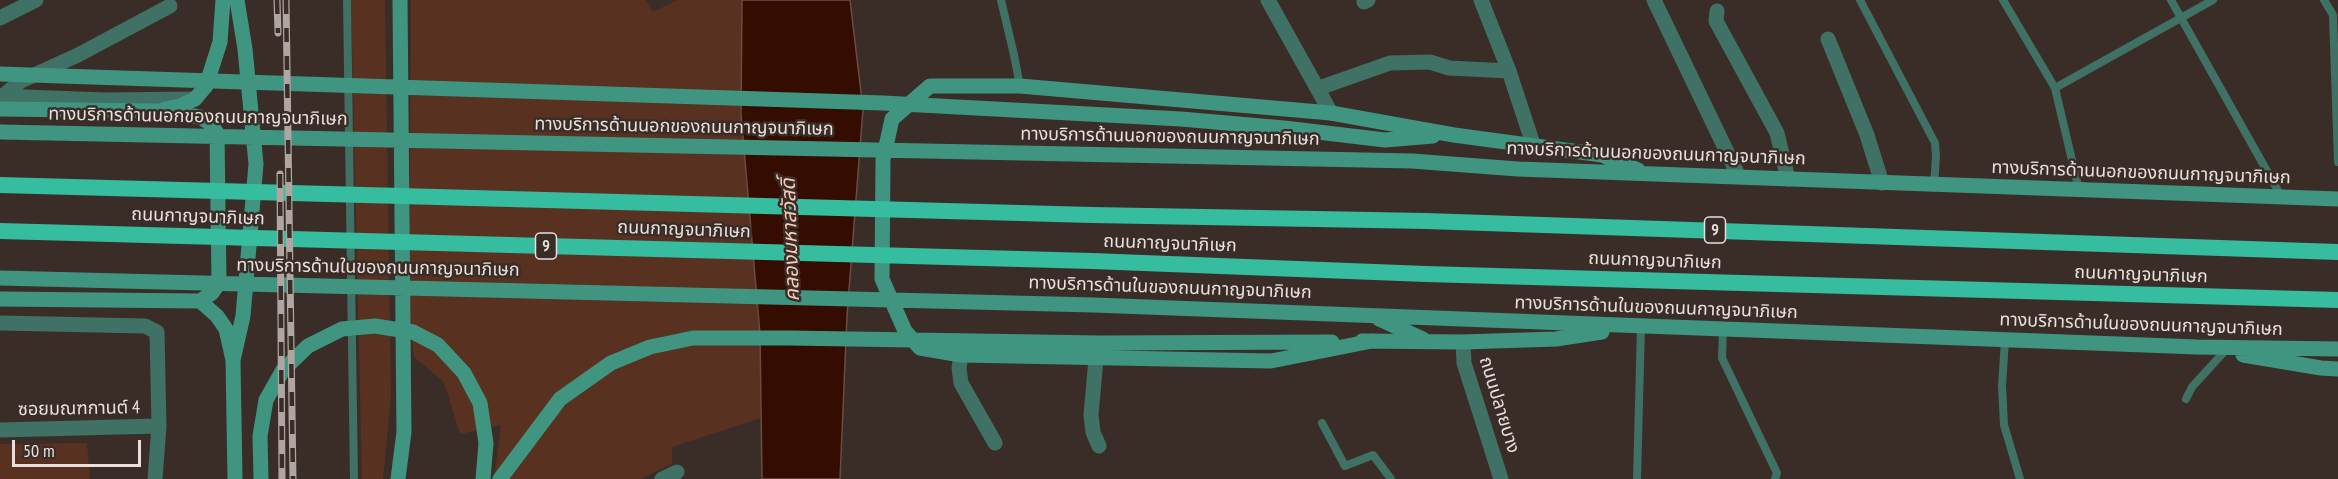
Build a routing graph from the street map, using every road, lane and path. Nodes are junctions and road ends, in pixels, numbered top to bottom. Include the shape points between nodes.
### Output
1 (36, 0) edge
2 (224, 0) edge
3 (237, 0) edge
4 (347, 0) edge
5 (400, 0) edge
6 (1001, 0) edge
7 (1268, 0) edge
8 (1481, 0) edge
9 (1654, 0) edge
10 (1860, 0) edge
11 (2003, 0) edge
12 (2171, 0) edge
13 (2213, 0) edge
14 (2324, 0) edge
15 (170, 6) dead end
16 (1718, 11) dead end
17 (0, 18) edge
18 (2181, 18) junction
19 (1828, 39) dead end
20 (1509, 71) junction
21 (0, 74) edge
22 (1020, 86) junction
23 (1318, 88) junction
24 (2055, 88) junction
25 (195, 99) junction
26 (1, 101) edge
27 (156, 111) junction
28 (1331, 113) junction
29 (0, 132) edge
30 (1454, 135) junction
31 (1533, 144) junction
32 (2338, 162) edge
33 (1648, 174) junction
34 (1739, 177) junction
35 (1788, 179) junction
36 (1882, 183) junction
37 (0, 185) edge
38 (1934, 185) junction
39 (2079, 190) junction
40 (2282, 197) junction
41 (2338, 197) edge
42 (0, 231) edge
43 (2338, 252) edge
44 (0, 278) edge
45 (0, 298) edge
46 (2338, 300) edge
47 (200, 301) junction
48 (1369, 315) junction
49 (0, 323) edge
50 (1638, 327) junction
51 (1723, 330) junction
52 (2005, 340) junction
53 (1372, 341) junction
54 (1429, 341) junction
55 (1463, 342) junction
56 (2197, 347) junction
57 (2338, 349) edge
58 (2224, 352) junction
59 (961, 355) junction
60 (1096, 359) junction
61 (233, 360) junction
62 (2338, 369) edge
63 (2186, 399) dead end
64 (1322, 423) dead end
65 (159, 426) junction
66 (0, 430) edge
67 (994, 443) dead end
68 (1099, 446) dead end
69 (677, 472) dead end
70 (155, 479) edge
71 (235, 479) edge
72 (261, 479) edge
73 (354, 479) edge
74 (398, 479) edge
75 (483, 479) edge
76 (500, 479) edge
77 (662, 479) edge
78 (1391, 479) edge
79 (1501, 479) edge
80 (1638, 479) edge
81 (1775, 479) edge
82 (2020, 479) edge

1 - 17 street
2 - 25 main road via 220,42 206,86
3 - 61 main road via 256,164 243,316
4 - 73 lane
5 - 74 main road via 405,432
6 - 22 lane
7 - 23 street
8 - 20 street
9 - 34 street
10 - 38 lane via 1935,143
11 - 24 lane
12 - 18 lane
13 - 18 lane
14 - 32 lane via 2333,15
15 - 26 street via 21,81
16 - 35 street via 1716,21 1777,133
18 - 24 lane
18 - 40 lane
19 - 36 street
20 - 23 street via 1449,68 1430,62 1390,63
20 - 31 street
21 - 30 main road via 883,103 1181,119 1385,140
22 - 28 main road
22 - 59 main road via 930,86 892,119 885,149 882,279 905,331 920,348
23 - 28 street
24 - 39 lane
25 - 26 street
25 - 27 main road
26 - 27 main road
27 - 47 main road via 200,117 217,133 219,283
28 - 30 main road
29 - 33 main road, ทางบริการด้านนอกของถนนกาญจนาภิเษก via 1413,161
30 - 31 main road
31 - 33 main road via 1602,155
33 - 34 main road, ทางบริการด้านนอกของถนนกาญจนาภิเษก
34 - 35 main road, ทางบริการด้านนอกของถนนกาญจนาภิเษก
35 - 36 main road, ทางบริการด้านนอกของถนนกาญจนาภิเษก
36 - 38 main road, ทางบริการด้านนอกของถนนกาญจนาภิเษก
37 - 43 highway, ถนนกาญจนาภิเษก / 9 via 1426,221
38 - 39 main road, ทางบริการด้านนอกของถนนกาญจนาภิเษก
39 - 40 main road, ทางบริการด้านนอกของถนนกาญจนาภิเษก
40 - 41 main road, ทางบริการด้านนอกของถนนกาญจนาภิเษก
42 - 46 highway, ถนนกาญจนาภิเษก / 9
44 - 48 main road, ทางบริการด้านในของถนนกาญจนาภิเษก
45 - 47 main road
47 - 61 main road via 226,329
48 - 50 main road, ทางบริการด้านในของถนนกาญจนาภิเษก
48 - 54 main road
49 - 65 street via 145,326 157,332
50 - 51 main road, ทางบริการด้านในของถนนกาญจนาภิเษก
50 - 55 main road via 1556,339
50 - 80 lane
51 - 52 main road, ทางบริการด้านในของถนนกาญจนาภิเษก
51 - 81 lane via 1722,358 1777,473
52 - 56 main road, ทางบริการด้านในของถนนกาญจนาภิเษก
52 - 82 lane via 2004,425
53 - 54 main road
53 - 60 main road via 1271,361
53 - 76 main road via 693,339 650,347 611,363 560,399
54 - 55 main road
55 - 79 street, ถนนปลายบาง via 1464,363
56 - 57 main road, ทางบริการด้านในของถนนกาญจนาภิเษก
56 - 58 main road
58 - 62 main road
58 - 63 lane
59 - 60 main road
59 - 67 street via 961,383
60 - 68 street via 1091,416
61 - 71 main road
64 - 78 lane via 1346,466 1373,455
65 - 66 street, ซอยมณฑกานต์ 4
65 - 70 street
69 - 77 street
72 - 75 main road via 260,436 266,400 283,370 308,345 342,330 375,326 413,333 438,345 464,373 480,403 486,443

